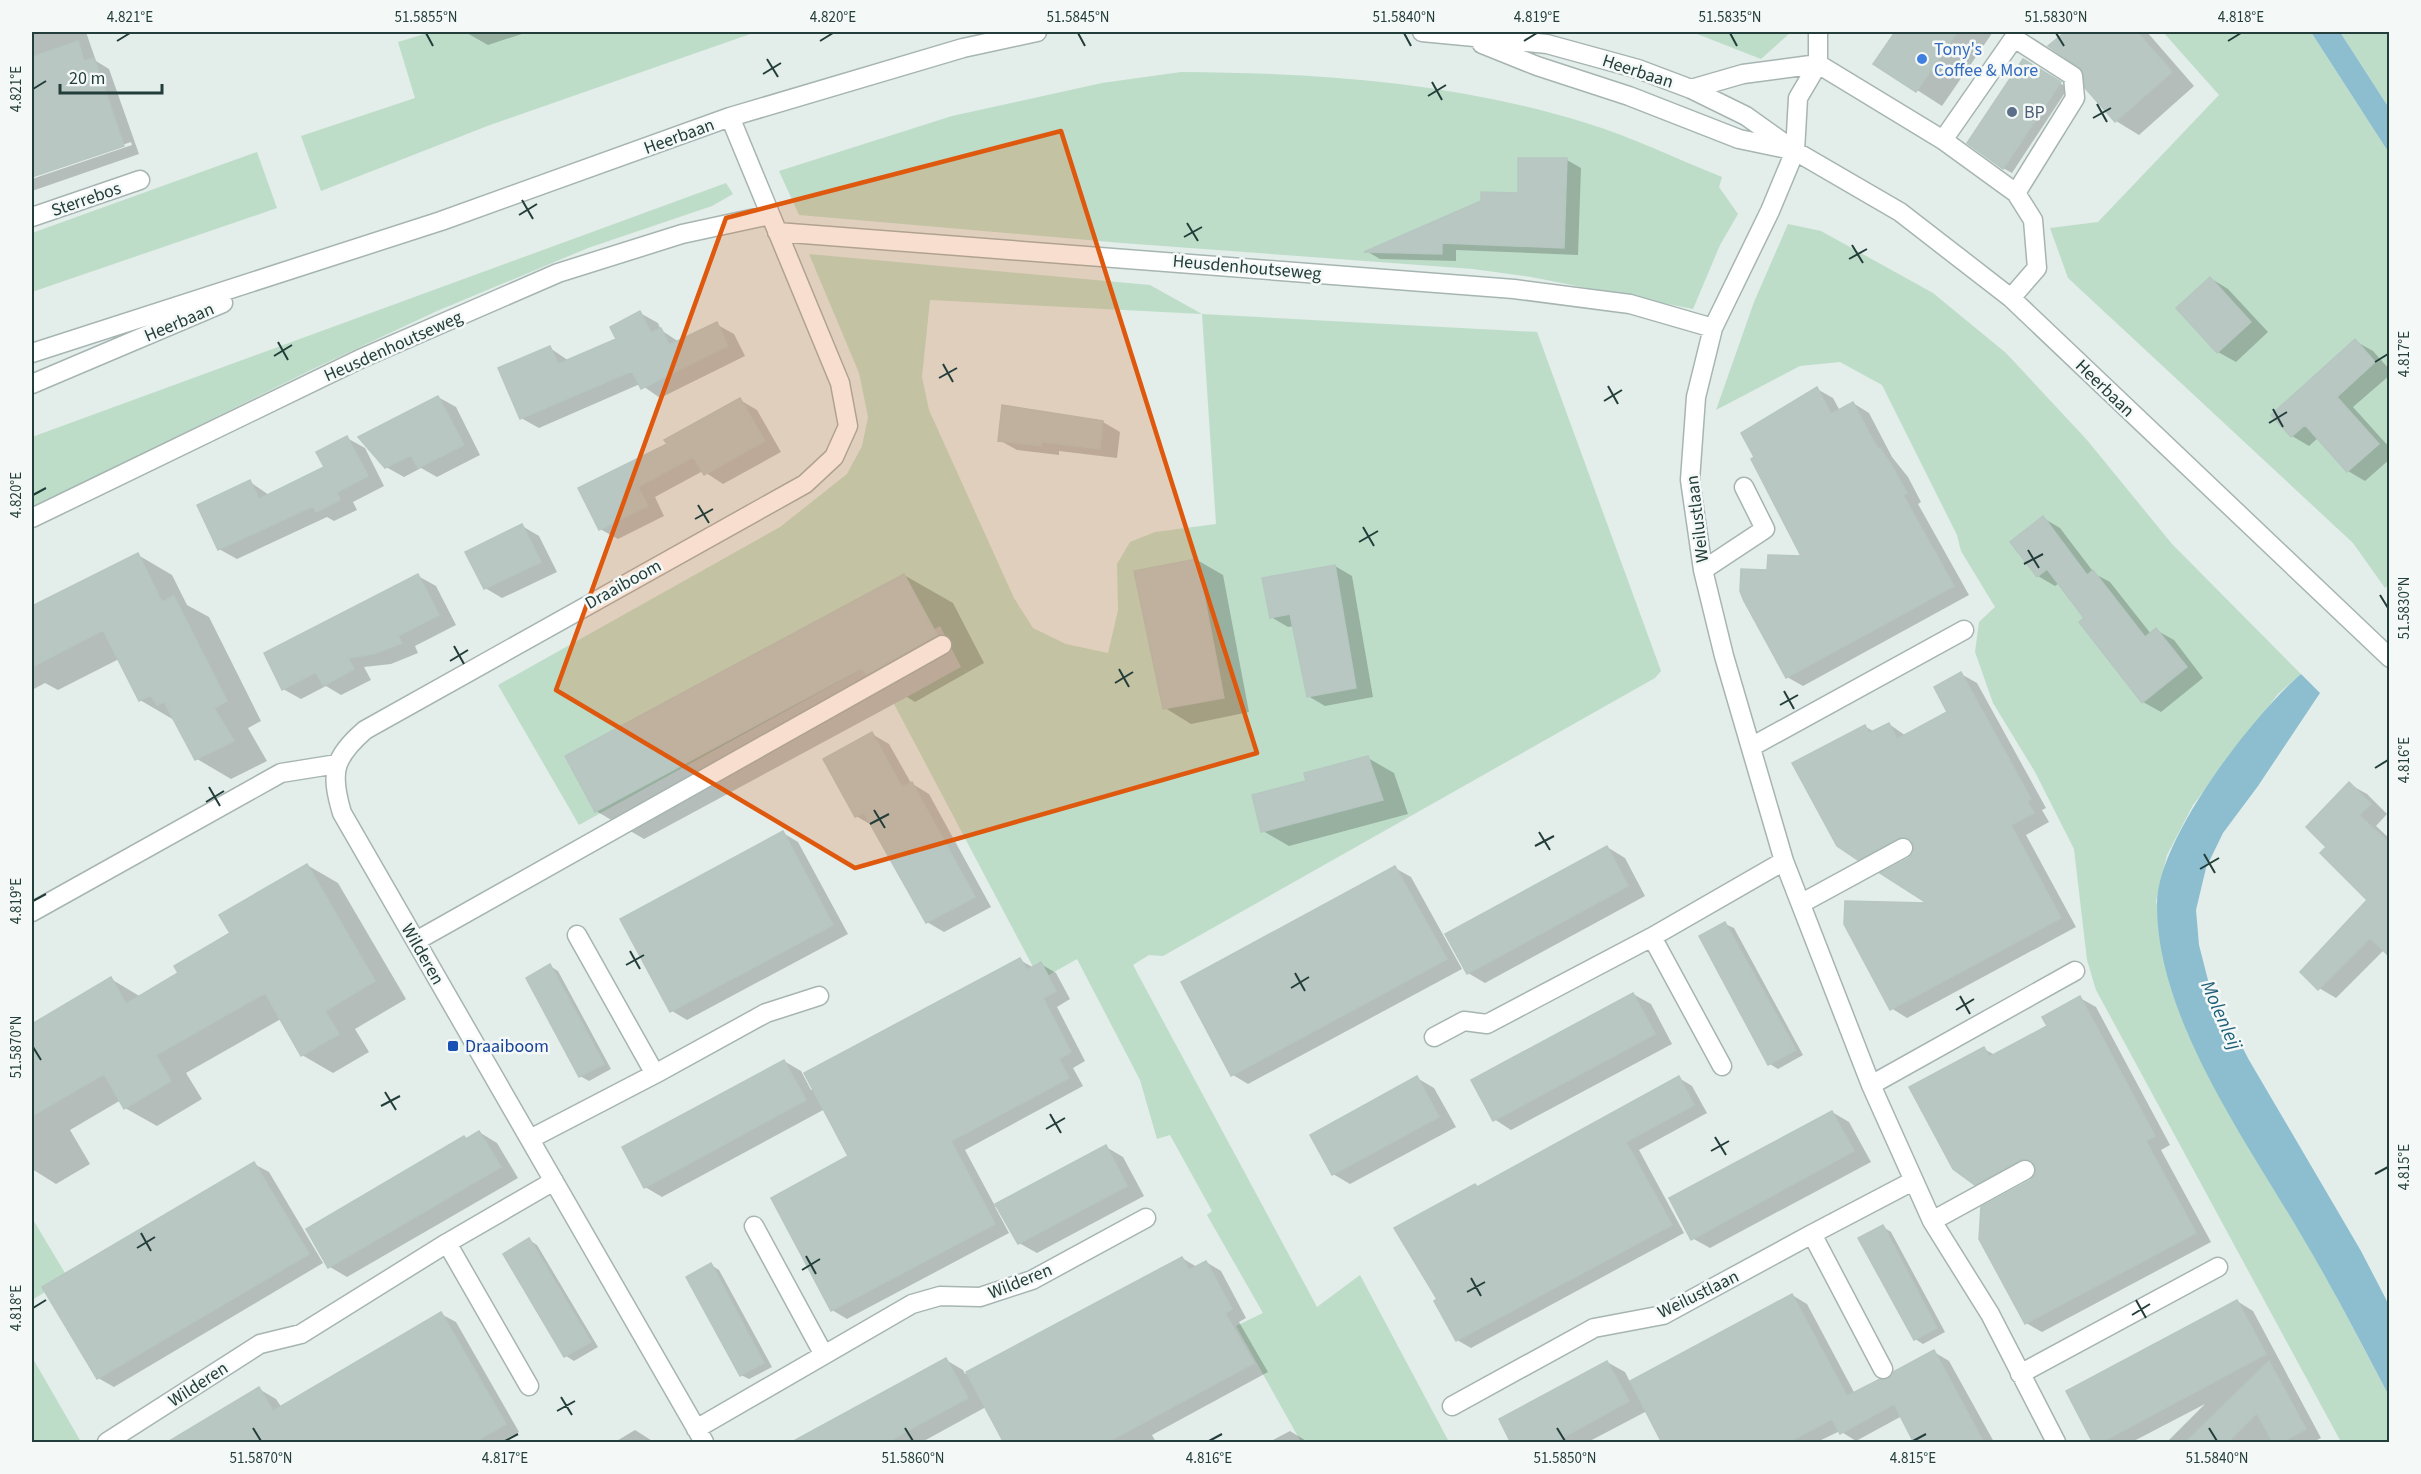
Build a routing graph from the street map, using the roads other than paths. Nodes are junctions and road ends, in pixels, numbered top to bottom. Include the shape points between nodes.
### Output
1 (1036, 32) edge
2 (1422, 32) edge
3 (1818, 32) edge
4 (1465, 34) edge
5 (2013, 34) edge
6 (1818, 64) junction
7 (1690, 89) junction
8 (729, 117) junction
9 (1943, 140) junction
10 (1795, 151) junction
11 (140, 180) dead end
12 (2016, 192) junction
13 (32, 217) edge
14 (774, 223) junction
15 (327, 260) junction
16 (2011, 298) junction
17 (1713, 328) junction
18 (32, 353) edge
19 (32, 384) edge
20 (1744, 487) dead end
21 (32, 518) edge
22 (1703, 570) junction
23 (1964, 630) dead end
24 (942, 645) dead end
25 (2390, 658) edge
26 (1751, 747) junction
27 (337, 764) junction
28 (1903, 848) dead end
29 (1784, 861) junction
30 (1802, 903) junction
31 (32, 912) edge
32 (577, 935) dead end
33 (1652, 937) junction
34 (416, 941) junction
35 (2075, 971) dead end
36 (819, 996) dead end
37 (1434, 1037) dead end
38 (1722, 1066) dead end
39 (655, 1074) junction
40 (1871, 1084) junction
41 (530, 1139) junction
42 (2025, 1170) dead end
43 (554, 1181) junction
44 (1913, 1181) junction
45 (1146, 1218) dead end
46 (1932, 1221) junction
47 (754, 1226) dead end
48 (1812, 1234) junction
49 (447, 1244) junction
50 (2218, 1267) dead end
51 (824, 1355) junction
52 (1883, 1369) dead end
53 (2020, 1374) junction
54 (529, 1386) dead end
55 (1452, 1406) dead end
56 (700, 1436) edge
57 (107, 1443) edge
58 (2056, 1443) edge

1 - 8 street, Heerbaan via 963,48
2 - 4 street, Heerbaan
3 - 6 street
4 - 7 street, Heerbaan via 1547,44 1638,69
4 - 10 street, Heerbaan via 1537,66 1629,96 1739,139
5 - 9 street
5 - 12 street via 2073,76 2075,98
6 - 7 street via 1743,74
6 - 9 street
6 - 10 street, Weilustlaan via 1798,98
7 - 10 street, Heerbaan via 1746,116
8 - 14 street, Draaiboom
8 - 15 street, Heerbaan
9 - 12 street
10 - 16 street, Heerbaan via 1900,212
10 - 17 street, Weilustlaan
11 - 13 street, Sterrebos
12 - 16 street via 2033,220 2037,268
14 - 17 street, Heusdenhoutseweg via 1514,289 1630,304
14 - 21 street, Heusdenhoutseweg via 682,234 558,273 360,359
14 - 27 street, Draaiboom via 840,383 848,426 834,457 806,484 365,730 351,742
15 - 18 street, Heerbaan
15 - 19 street, Heerbaan
16 - 25 street, Heerbaan
17 - 22 street, Weilustlaan via 1696,397 1690,480
20 - 22 street via 1765,529
22 - 26 street, Weilustlaan
23 - 26 street
24 - 34 street
26 - 29 street, Weilustlaan
27 - 31 street via 281,773
27 - 34 street, Wilderen via 334,785 342,813
28 - 30 street
29 - 30 street, Weilustlaan
29 - 33 street
30 - 40 street, Weilustlaan
32 - 39 street
33 - 37 street via 1487,1024 1464,1021
33 - 38 street
34 - 41 street, Wilderen
35 - 40 street
36 - 39 street via 766,1013
39 - 41 street
40 - 44 street, Weilustlaan
41 - 43 street, Wilderen
42 - 46 street
43 - 49 street, Wilderen
43 - 56 street, Wilderen
44 - 46 street, Weilustlaan
44 - 48 street, Weilustlaan
45 - 51 street, Wilderen via 1032,1280 980,1297 940,1296 912,1304
46 - 53 street, Weilustlaan via 1990,1314
47 - 51 street
48 - 52 street
48 - 55 street, Weilustlaan via 1663,1315 1594,1328
49 - 54 street
49 - 57 street, Wilderen via 301,1334 261,1344
50 - 53 street
51 - 56 street, Wilderen
53 - 58 street, Weilustlaan

